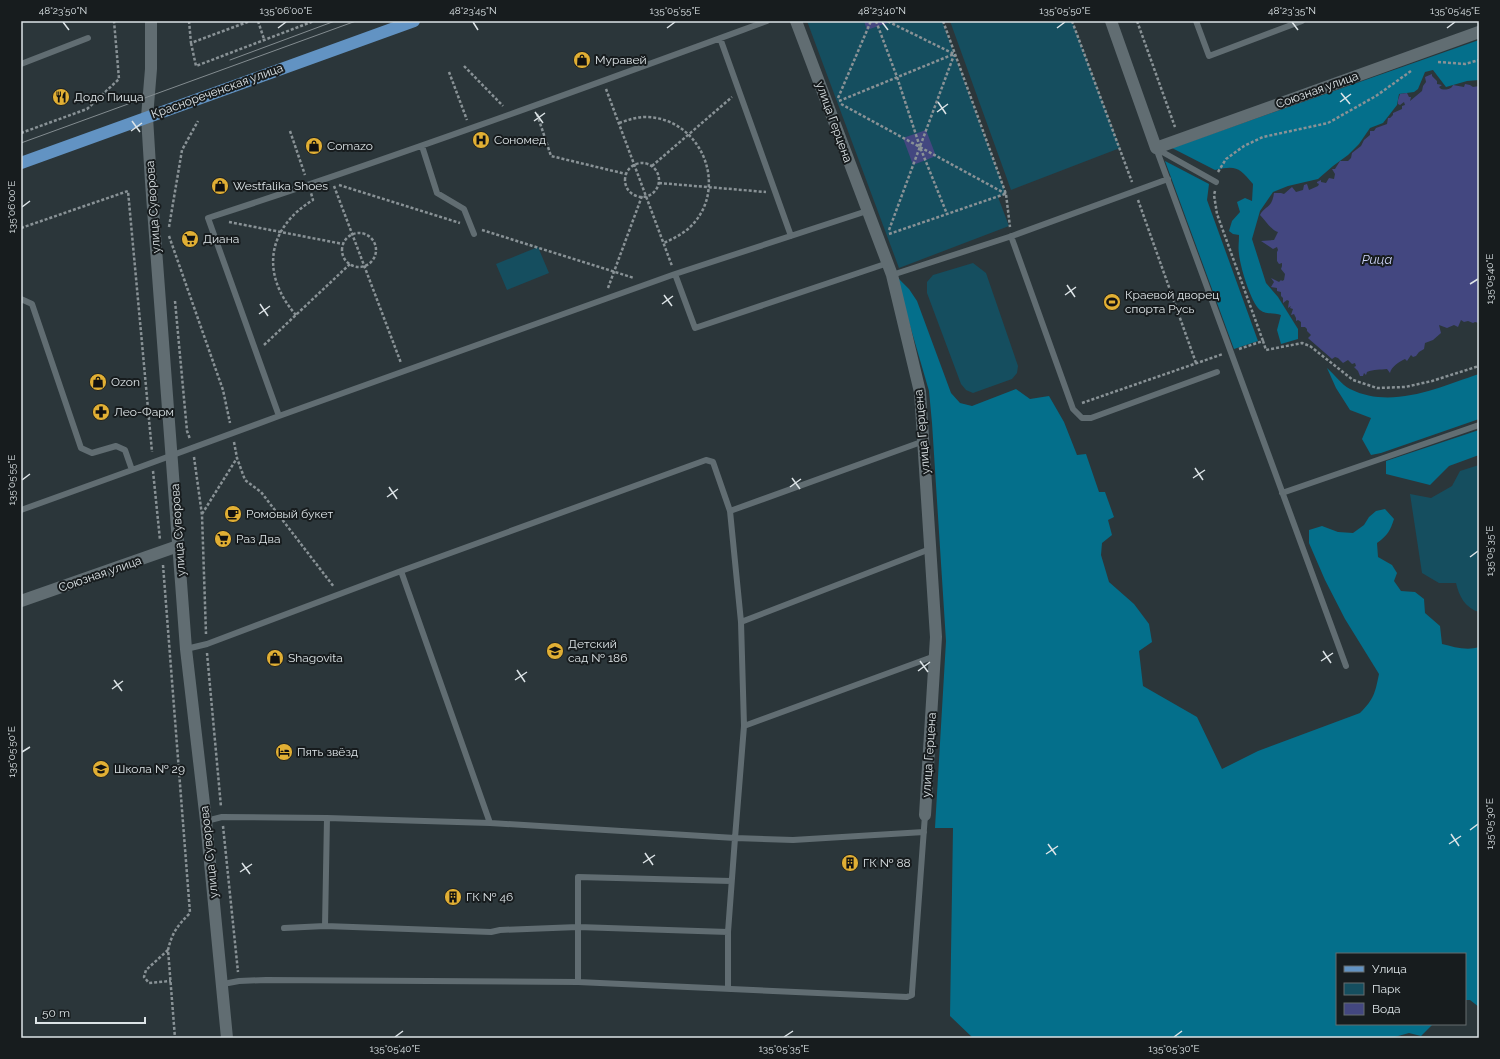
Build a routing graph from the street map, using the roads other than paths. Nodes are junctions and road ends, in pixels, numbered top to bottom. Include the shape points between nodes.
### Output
1 (151, 21) edge
2 (414, 21) edge
3 (767, 21) edge
4 (796, 21) edge
5 (1111, 21) edge
6 (1196, 21) edge
7 (1302, 21) edge
8 (1479, 32) edge
9 (88, 38) dead end
10 (720, 38) junction
11 (21, 64) edge
12 (147, 117) junction
13 (422, 146) junction
14 (1156, 148) junction
15 (21, 163) edge
16 (1168, 179) junction
17 (1216, 182) road end
18 (867, 211) junction
19 (474, 234) dead end
20 (791, 236) junction
21 (1011, 236) junction
22 (888, 263) junction
23 (675, 274) junction
24 (892, 275) junction
25 (21, 299) edge
26 (1217, 372) dead end
27 (279, 416) junction
28 (1479, 425) edge
29 (924, 441) junction
30 (172, 455) junction
31 (132, 470) junction
32 (1282, 493) junction
33 (21, 510) edge
34 (730, 511) junction
35 (178, 546) junction
36 (930, 549) junction
37 (401, 571) junction
38 (21, 601) edge
39 (741, 622) junction
40 (186, 649) junction
41 (935, 656) junction
42 (1346, 666) dead end
43 (744, 726) junction
44 (925, 815) joint
45 (327, 818) junction
46 (206, 821) junction
47 (490, 823) junction
48 (924, 832) junction
49 (735, 838) junction
50 (731, 881) junction
51 (325, 926) junction
52 (578, 927) junction
53 (284, 928) dead end
54 (728, 932) junction
55 (578, 982) junction
56 (223, 984) junction
57 (728, 989) junction
58 (227, 1038) edge

1 - 12 street, улица Суворова
2 - 12 main road, Краснореченская улица
3 - 10 lane
4 - 18 street, улица Герцена
5 - 14 street
6 - 7 lane via 1209,56
8 - 14 street, Союзная улица
9 - 11 lane
10 - 13 lane
10 - 20 lane
12 - 15 main road, Краснореченская улица
12 - 30 street, улица Суворова
13 - 19 lane via 437,192 464,209
13 - 27 lane via 208,218
14 - 16 lane
14 - 17 lane
16 - 21 lane
16 - 32 lane
18 - 20 lane
18 - 22 street, улица Герцена
20 - 23 lane
21 - 24 lane
21 - 26 lane via 1073,409 1082,418 1091,418
22 - 23 lane via 695,328
22 - 24 street, улица Герцена
23 - 27 lane
24 - 29 street, улица Герцена via 920,392
25 - 31 lane via 32,304 81,448 92,453 116,446 124,450
27 - 30 lane
28 - 32 lane
29 - 34 lane
29 - 36 street, улица Герцена
30 - 31 lane
30 - 35 street, улица Суворова
31 - 33 lane
32 - 42 lane
34 - 37 lane via 713,462 706,460
34 - 39 lane
35 - 38 street, Союзная улица
35 - 40 street, улица Суворова
36 - 39 lane
36 - 41 street, улица Герцена
37 - 40 lane via 207,644
37 - 47 lane
39 - 43 lane
40 - 46 street, улица Суворова
41 - 43 lane
41 - 44 street, улица Герцена
43 - 49 lane
44 - 48 lane
45 - 46 lane via 222,817
45 - 47 lane
45 - 51 lane
46 - 56 street, улица Суворова
47 - 49 lane
48 - 49 lane via 794,840
48 - 57 lane via 910,996
49 - 50 lane
50 - 52 lane via 578,877
50 - 54 lane
51 - 52 lane via 491,932
51 - 53 lane
52 - 54 lane
52 - 55 lane
54 - 57 lane
55 - 56 lane via 274,980
55 - 57 lane
56 - 58 street, улица Суворова

